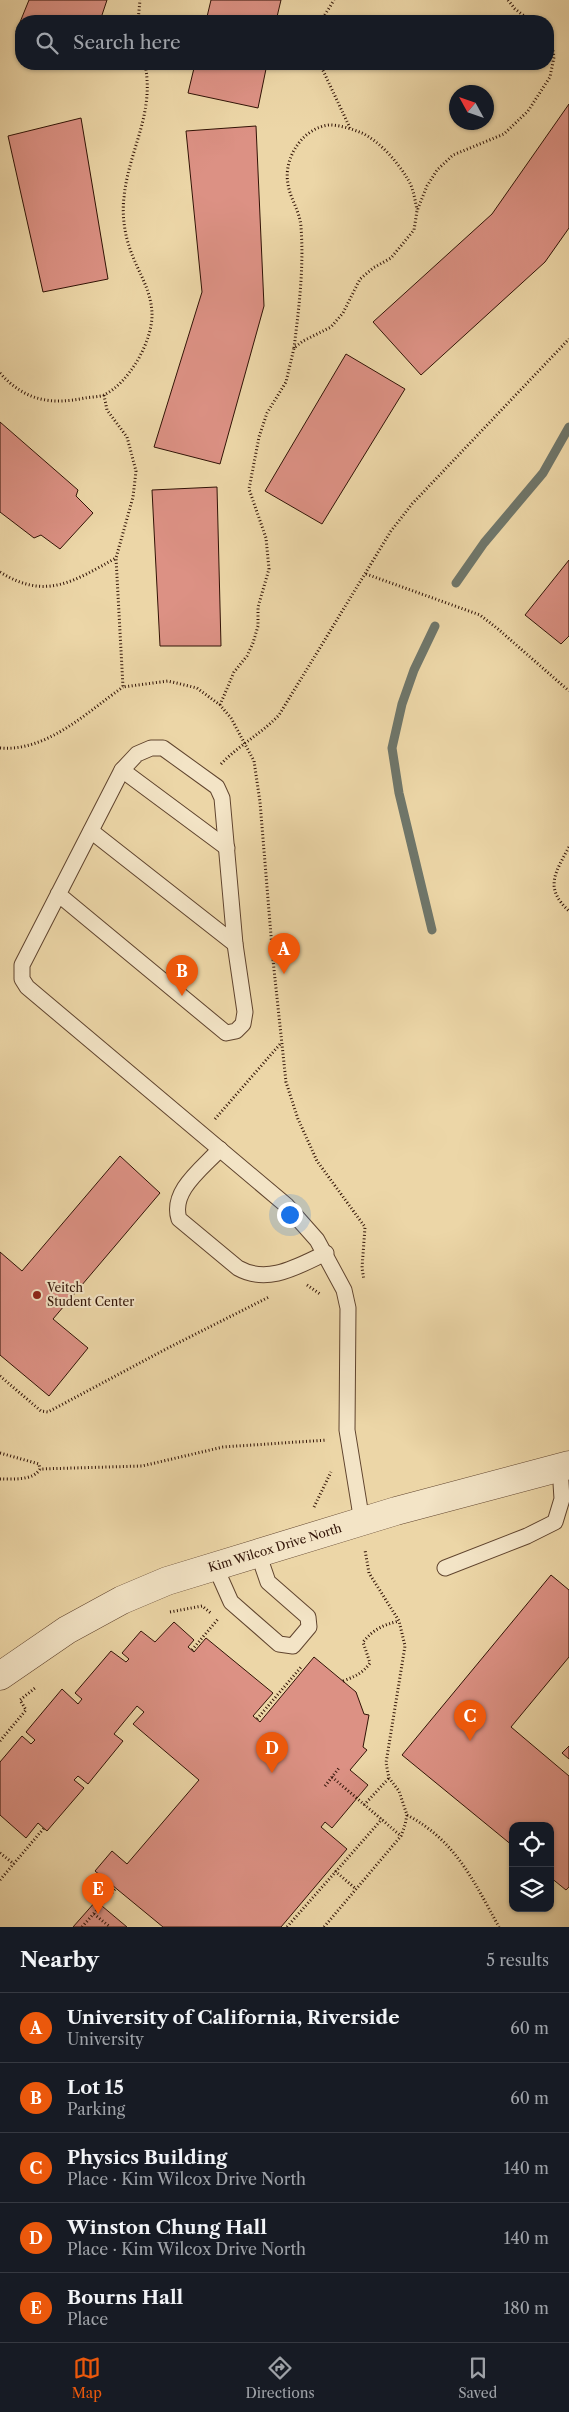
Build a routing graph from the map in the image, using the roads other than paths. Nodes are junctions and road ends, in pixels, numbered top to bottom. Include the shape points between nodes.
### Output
1 (122, 770) junction
2 (91, 831) junction
3 (227, 848) junction
4 (58, 894) junction
5 (235, 944) junction
6 (220, 1149) junction
7 (326, 1253) junction
8 (565, 1466) edge
9 (566, 1504) edge
10 (362, 1522) junction
11 (258, 1553) junction
12 (215, 1566) junction
13 (445, 1568) dead end
14 (0, 1676) edge

1 - 2 lane
1 - 3 lane
1 - 3 lane via 137,754 150,748 163,748 217,787 222,798
2 - 4 lane
2 - 5 lane
3 - 5 lane
4 - 5 lane via 226,1033 243,1024 245,1012
4 - 6 lane via 22,965 24,983
6 - 7 lane via 286,1204
6 - 7 lane via 181,1192 177,1203 179,1219 238,1268 258,1277 288,1271
7 - 10 lane via 339,1278 348,1308 347,1430
8 - 9 lane
8 - 10 street, Kim Wilcox Drive North
9 - 13 lane via 555,1522
10 - 11 street, Kim Wilcox Drive North
11 - 12 street, Kim Wilcox Drive North
11 - 12 lane via 268,1582 308,1617 309,1627 293,1646 279,1644 231,1602
12 - 14 street, Kim Wilcox Drive North via 167,1580 122,1600 67,1630

